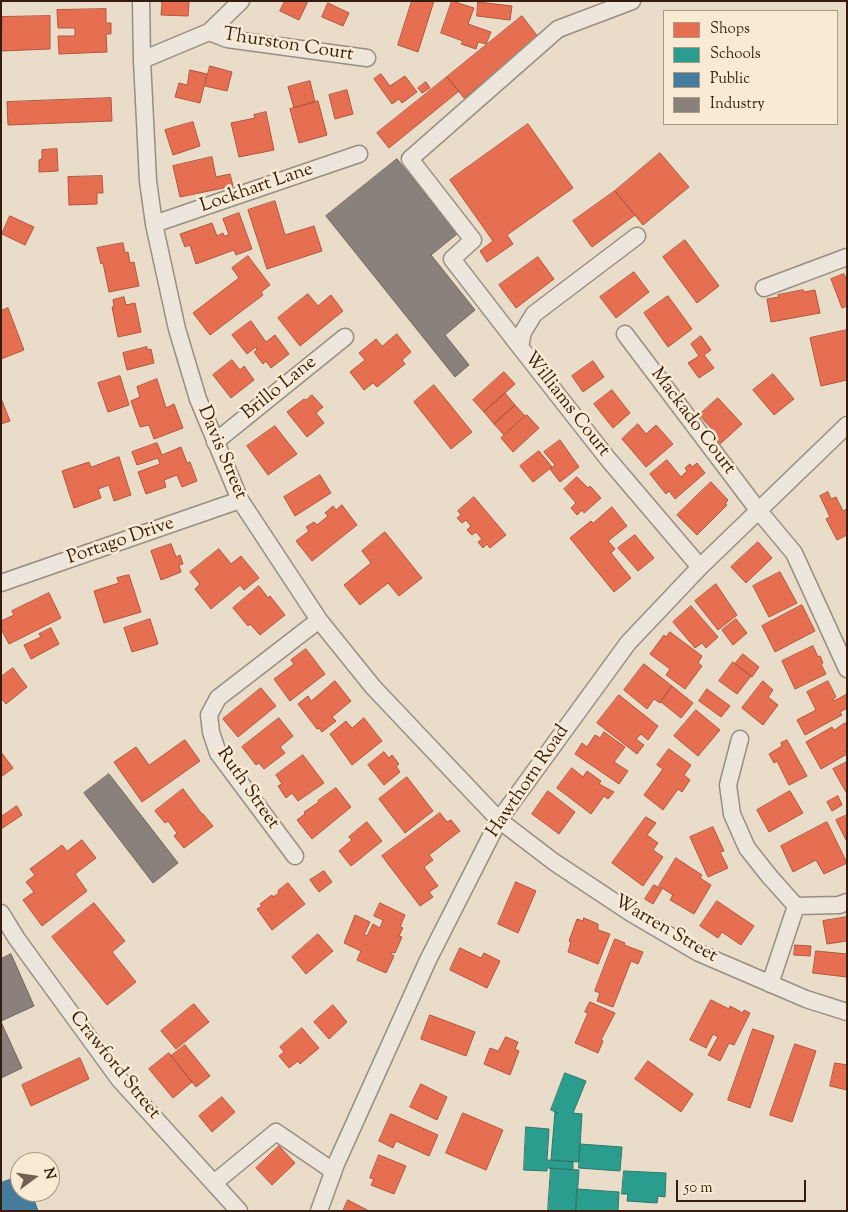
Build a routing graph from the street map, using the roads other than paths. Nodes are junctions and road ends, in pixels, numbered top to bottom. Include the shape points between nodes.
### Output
1 (141, 1) edge
2 (241, 1) edge
3 (632, 1) edge
4 (209, 32) junction
5 (367, 58) dead end
6 (142, 60) junction
7 (359, 154) dead end
8 (154, 224) junction
9 (637, 236) dead end
10 (847, 257) edge
11 (764, 288) dead end
12 (625, 334) dead end
13 (345, 337) dead end
14 (520, 347) junction
15 (847, 425) edge
16 (215, 442) junction
17 (240, 500) junction
18 (758, 510) junction
19 (700, 567) junction
20 (1, 583) edge
21 (319, 620) junction
22 (847, 669) edge
23 (740, 739) dead end
24 (499, 820) junction
25 (295, 856) dead end
26 (847, 902) edge
27 (796, 906) junction
28 (1, 913) edge
29 (770, 984) junction
30 (847, 1012) edge
31 (333, 1171) junction
32 (214, 1183) junction
33 (239, 1211) edge
34 (319, 1211) edge

1 - 6 street, Davis Street
2 - 4 street, Thurston Court
3 - 14 street via 558,28 410,159 473,240 452,259
4 - 5 street, Thurston Court via 227,39
4 - 6 street, Thurston Court
6 - 8 street, Davis Street via 148,181
7 - 8 street, Lockhart Lane
8 - 16 street, Davis Street via 177,329
9 - 14 street, Williams Court via 534,314 523,332
10 - 11 street
12 - 18 street, Mackado Court
13 - 16 street, Brillo Lane
14 - 19 street, Williams Court
15 - 18 street, Hawthorn Road
16 - 17 street, Davis Street
17 - 20 street, Portago Drive
17 - 21 street, Davis Street
18 - 19 street, Hawthorn Road
18 - 22 street, Mackado Court via 794,553
19 - 24 street, Hawthorn Road via 628,643
21 - 24 street, Davis Street via 373,687
21 - 25 street, Ruth Street via 218,698 209,715 218,752
23 - 27 street via 728,786 732,814 747,848
24 - 29 street, Warren Street via 554,862 648,923 699,953
24 - 31 street, Hawthorn Road via 428,960
26 - 27 street
27 - 29 street
28 - 32 street, Crawford Street via 119,1079
29 - 30 street, Warren Street
31 - 32 street via 276,1132
31 - 34 street, Hawthorn Road
32 - 33 street, Crawford Street

